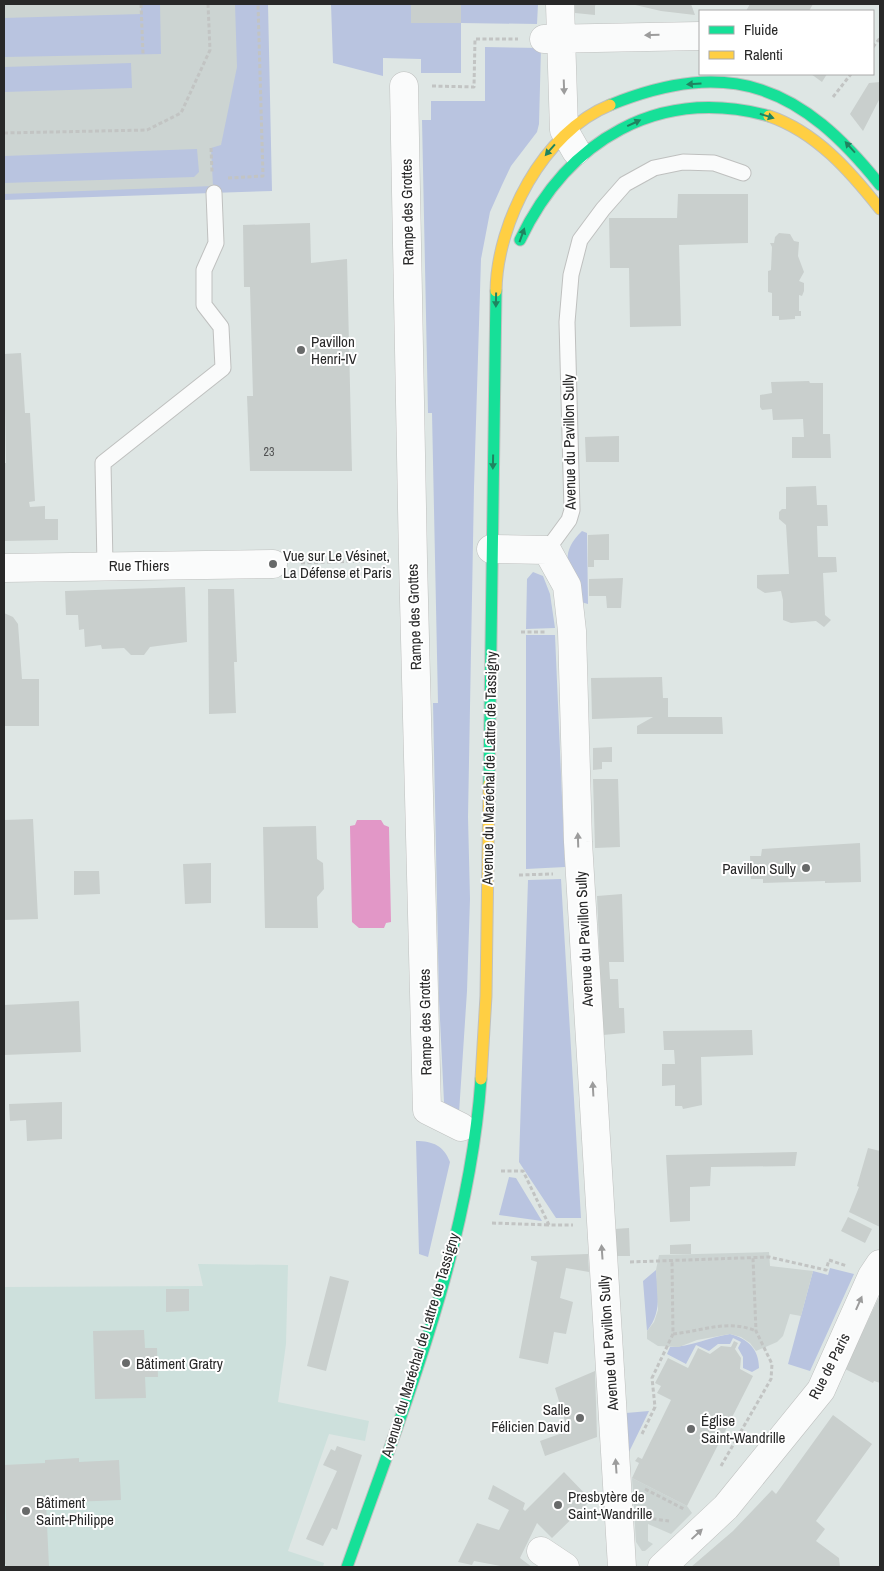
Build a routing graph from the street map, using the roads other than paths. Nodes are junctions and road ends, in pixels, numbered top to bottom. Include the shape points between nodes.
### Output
1 (560, 4) edge
2 (699, 36) edge
3 (541, 39) junction
4 (404, 86) road end
5 (719, 88) edge
6 (565, 135) junction
7 (580, 158) junction
8 (743, 173) dead end
9 (880, 185) edge
10 (213, 186) road end
11 (880, 209) edge
12 (516, 255) dead end
13 (503, 549) junction
14 (547, 550) junction
15 (274, 564) road end
16 (105, 565) junction
17 (4, 568) edge
18 (461, 1127) dead end
19 (880, 1264) edge
20 (433, 1358) dead end
21 (384, 1498) dead end
22 (541, 1551) dead end
23 (348, 1567) edge
24 (565, 1567) edge
25 (622, 1567) edge
26 (662, 1567) edge

1 - 3 street
2 -> 3 street
3 -> 6 street
4 - 18 street, Rampe des Grottes via 428,1110
5 -> 6 main road, Avenue du Maréchal de Lattre de Tassigny via 697,83 643,91 589,117
7 -> 5 main road, Avenue du Maréchal de Lattre de Tassigny via 618,130
9 -> 5 main road, Avenue du Maréchal de Lattre de Tassigny via 843,140 801,108 764,91
5 -> 11 main road, Avenue du Maréchal de Lattre de Tassigny via 750,111 775,118 819,142 848,169
6 - 7 street
6 -> 13 main road, Avenue du Maréchal de Lattre de Tassigny via 550,149 522,190 511,215 499,261 496,288
12 -> 7 main road, Avenue du Maréchal de Lattre de Tassigny via 537,205
8 - 14 lane, Avenue du Pavillon Sully via 714,163 683,162 654,168 625,184 580,240 571,275 567,322 572,510 569,520
10 - 16 lane via 216,243 204,270 204,305 221,326 223,368 103,463
13 - 14 street
13 - 23 main road, Avenue du Maréchal de Lattre de Tassigny via 484,1000 475,1133 464,1199 446,1273
25 -> 14 street, Avenue du Pavillon Sully via 578,852 572,631 567,586
15 - 16 street, Rue Thiers
16 - 17 street, Rue Thiers
26 -> 19 street, Rue de Paris via 726,1507 821,1390
20 - 21 main road, Avenue du Maréchal de Lattre de Tassigny
22 - 24 street

